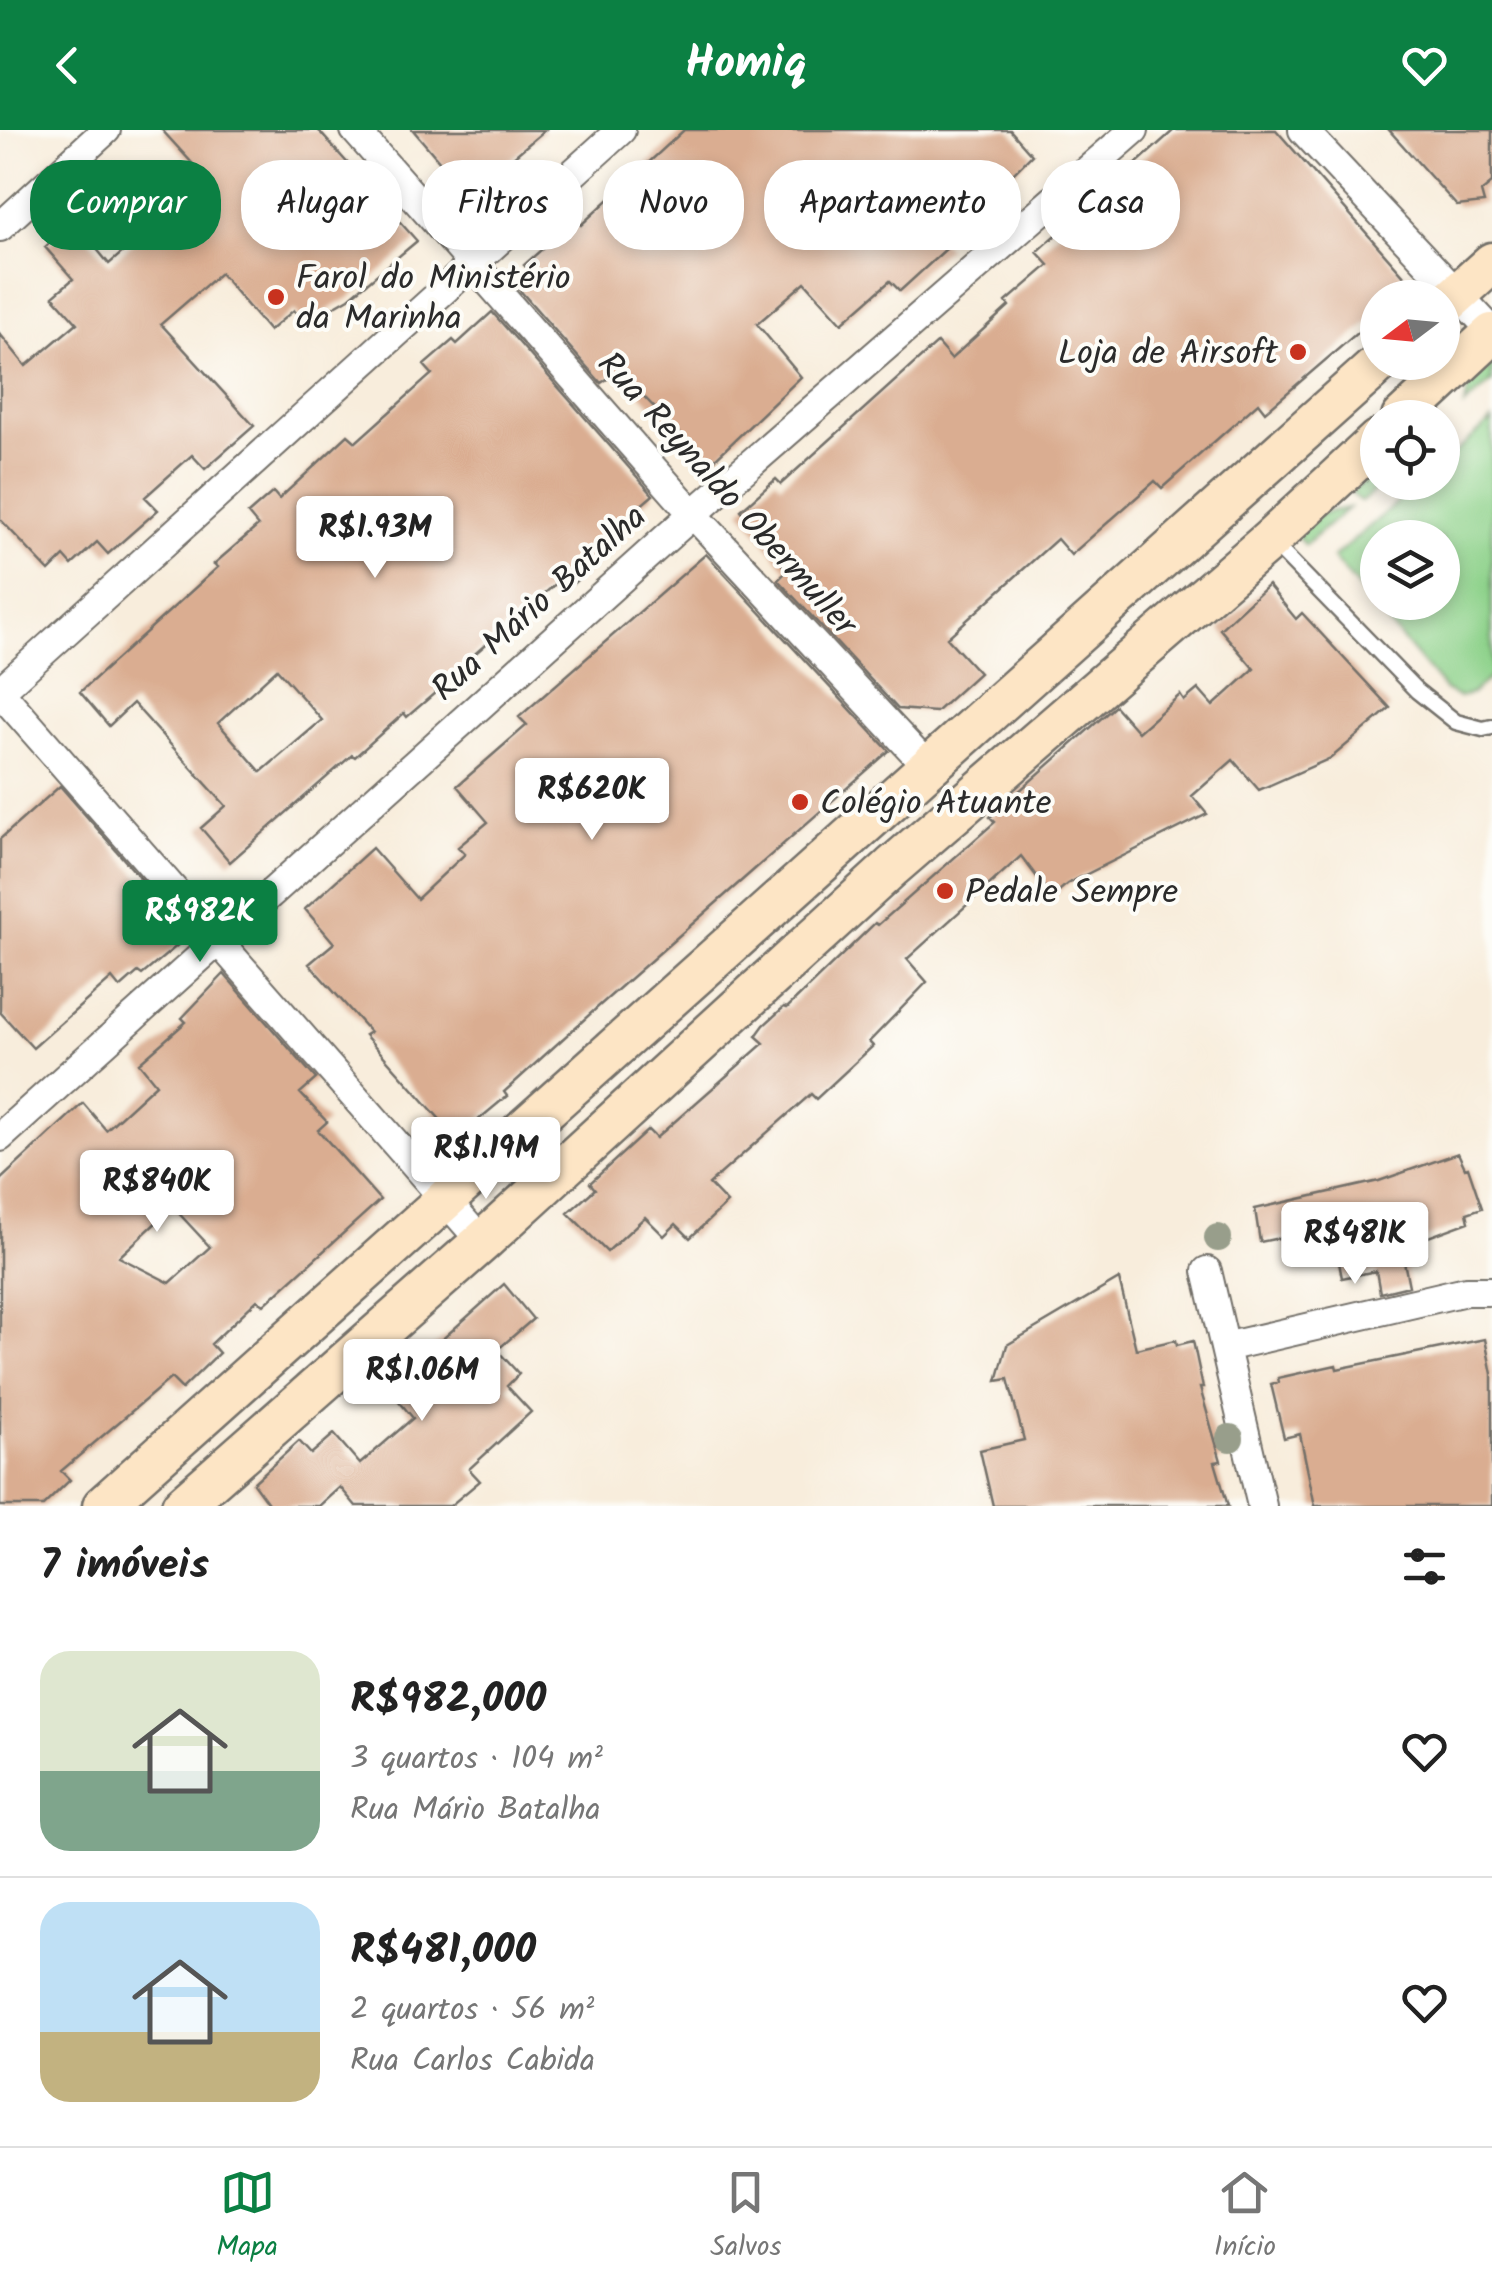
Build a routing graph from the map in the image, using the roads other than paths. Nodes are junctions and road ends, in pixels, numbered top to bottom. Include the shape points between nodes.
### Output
1 (106, 130) edge
2 (355, 130) edge
3 (622, 130) edge
4 (1134, 130) edge
5 (1303, 130) edge
6 (0, 227) edge
7 (474, 263) junction
8 (1492, 264) edge
9 (1430, 280) edge
10 (1460, 292) edge
11 (1460, 310) edge
12 (1492, 332) edge
13 (1361, 380) edge
14 (1421, 400) edge
15 (1360, 457) edge
16 (693, 514) junction
17 (1270, 540) junction
18 (0, 691) edge
19 (1492, 727) edge
20 (929, 768) junction
21 (217, 941) junction
22 (0, 1137) edge
23 (446, 1198) junction
24 (482, 1242) junction
25 (1206, 1271) dead end
26 (1492, 1291) edge
27 (1225, 1347) junction
28 (103, 1506) edge
29 (182, 1506) edge
30 (1262, 1506) edge

1 - 6 street
2 - 7 street, Rua Reynaldo Obermuller
3 - 7 street
4 - 16 street, Rua Mário Batalha
5 - 9 street
7 - 16 street, Rua Reynaldo Obermuller
7 - 18 street
8 - 10 street
11 - 12 street
12 - 14 street
13 - 20 street
15 - 17 street
16 - 20 street, Rua Reynaldo Obermuller
16 - 21 street, Rua Mário Batalha
17 - 19 lane via 1417,691 1456,722
17 - 24 street via 892,866
18 - 21 street
20 - 23 street
21 - 22 street, Rua Mário Batalha
21 - 23 street
23 - 24 street
23 - 28 street
24 - 29 street
25 - 27 street
26 - 27 street via 1466,1291
27 - 30 street

